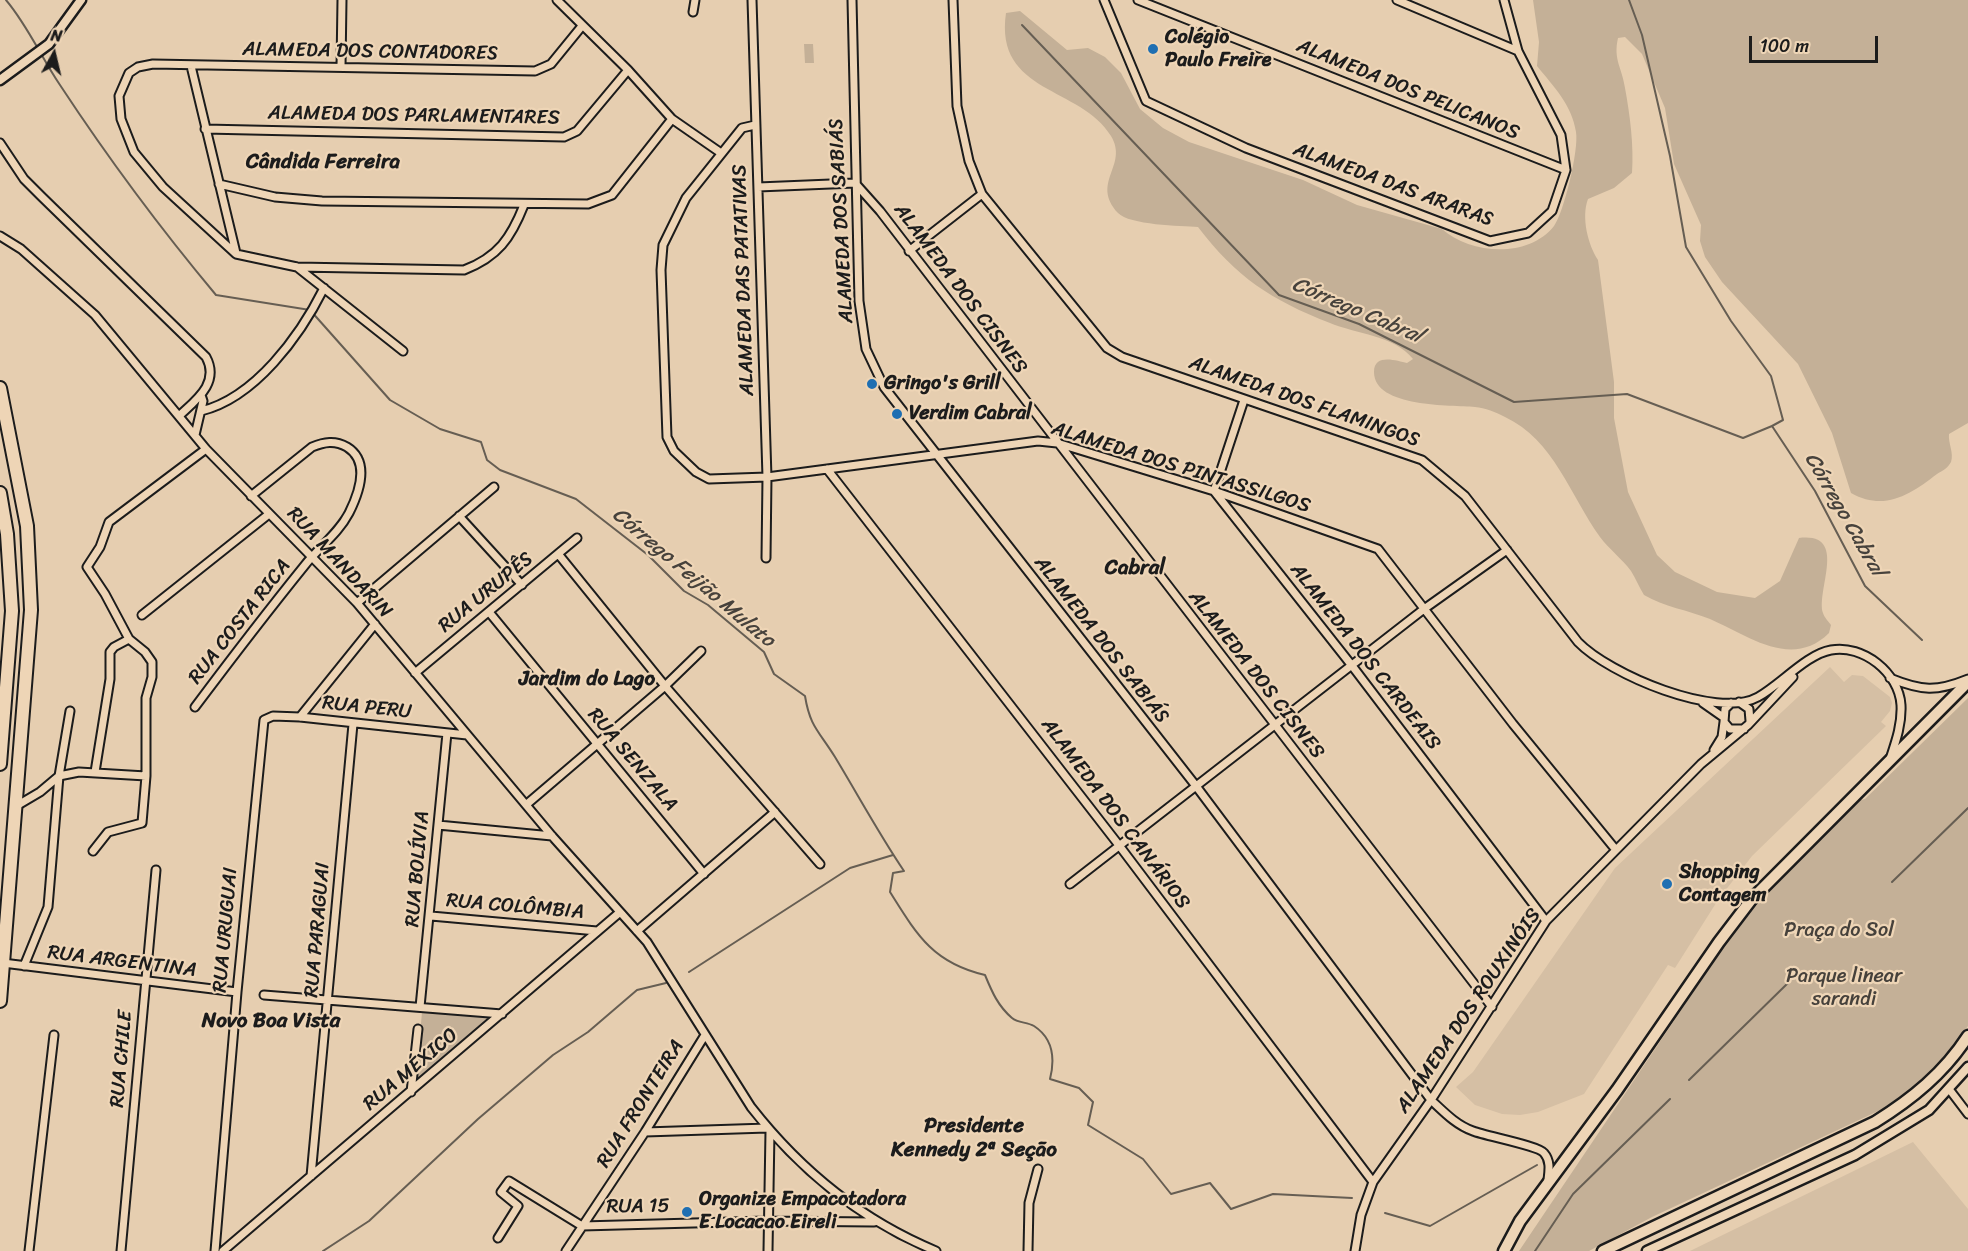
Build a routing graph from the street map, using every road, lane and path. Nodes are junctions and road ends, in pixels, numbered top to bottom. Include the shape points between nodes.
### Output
1 (81, 0) edge
2 (342, 0) edge
3 (557, 0) edge
4 (695, 0) edge
5 (752, 0) edge
6 (852, 0) edge
7 (953, 0) edge
8 (1104, 0) edge
9 (1138, 0) edge
10 (1397, 0) edge
11 (1504, 0) edge
12 (693, 12) dead end
13 (582, 26) junction
14 (1518, 51) junction
15 (191, 66) junction
16 (341, 67) junction
17 (628, 70) junction
18 (0, 80) edge
19 (672, 119) junction
20 (755, 125) junction
21 (205, 129) junction
22 (0, 143) edge
23 (721, 153) junction
24 (1566, 170) junction
25 (855, 183) junction
26 (219, 184) junction
27 (758, 187) junction
28 (982, 194) junction
29 (524, 205) junction
30 (0, 236) edge
31 (909, 251) junction
32 (236, 254) junction
33 (297, 267) junction
34 (324, 288) junction
35 (403, 351) dead end
36 (0, 388) edge
37 (201, 395) junction
38 (1244, 400) junction
39 (201, 411) junction
40 (179, 416) junction
41 (195, 435) junction
42 (1057, 443) junction
43 (206, 449) junction
44 (932, 453) junction
45 (827, 469) junction
46 (767, 477) junction
47 (494, 487) dead end
48 (1214, 491) junction
49 (0, 494) edge
50 (251, 496) junction
51 (269, 514) junction
52 (459, 516) junction
53 (577, 538) dead end
54 (1507, 550) junction
55 (559, 555) junction
56 (312, 556) junction
57 (766, 558) dead end
58 (522, 585) junction
59 (357, 603) junction
60 (1424, 609) junction
61 (489, 612) junction
62 (142, 615) dead end
63 (375, 624) junction
64 (129, 639) junction
65 (701, 651) dead end
66 (1805, 664) junction
67 (1353, 667) junction
68 (415, 673) junction
69 (1889, 677) junction
70 (1968, 681) edge
71 (665, 686) junction
72 (1701, 701) junction
73 (1735, 703) junction
74 (195, 707) dead end
75 (70, 711) dead end
76 (300, 717) junction
77 (264, 720) joint
78 (1723, 720) junction
79 (1750, 721) junction
80 (353, 724) junction
81 (1273, 724) junction
82 (1744, 728) junction
83 (447, 733) junction
84 (467, 735) junction
85 (596, 743) junction
86 (1890, 759) junction
87 (0, 764) edge
88 (1701, 764) junction
89 (95, 772) junction
90 (59, 776) junction
91 (146, 776) junction
92 (1196, 786) junction
93 (527, 804) junction
94 (18, 805) junction
95 (774, 812) junction
96 (438, 825) junction
97 (552, 836) junction
98 (1118, 844) junction
99 (1616, 850) junction
100 (93, 851) dead end
101 (820, 864) dead end
102 (156, 870) dead end
103 (705, 874) junction
104 (1070, 884) dead end
105 (619, 913) junction
106 (430, 916) junction
107 (1546, 921) junction
108 (597, 931) junction
109 (637, 931) junction
110 (3, 963) junction
111 (24, 966) junction
112 (146, 982) junction
113 (237, 992) junction
114 (264, 995) dead end
115 (0, 1001) edge
116 (329, 1001) junction
117 (420, 1007) junction
118 (1492, 1007) junction
119 (501, 1014) junction
120 (417, 1029) dead end
121 (54, 1035) dead end
122 (705, 1035) junction
123 (1968, 1036) edge
124 (1968, 1067) edge
125 (1949, 1089) junction
126 (411, 1092) junction
127 (1431, 1100) junction
128 (1968, 1114) edge
129 (769, 1129) junction
130 (645, 1132) junction
131 (1038, 1169) dead end
132 (312, 1176) junction
133 (1373, 1182) junction
134 (1548, 1183) junction
135 (767, 1221) junction
136 (874, 1222) junction
137 (582, 1226) junction
138 (498, 1238) dead end
139 (918, 1244) junction
140 (30, 1251) edge
141 (121, 1251) edge
142 (215, 1251) edge
143 (224, 1251) edge
144 (566, 1251) edge
145 (768, 1251) edge
146 (914, 1251) edge
147 (936, 1251) edge
148 (1028, 1251) edge
149 (1355, 1251) edge
150 (1504, 1251) edge
151 (1603, 1251) edge
152 (1647, 1251) edge

1 - 18 street via 49,44
2 - 16 street
3 - 13 street
4 - 12 street
5 - 20 street, ALAMEDA DAS PATATIVAS
6 - 25 street, ALAMEDA DOS SABIÁS
7 - 28 street, ALAMEDA DOS FLAMINGOS via 960,125
8 - 24 street, ALAMEDA DAS ARARAS via 1146,101 1246,148 1420,216 1490,241 1528,233 1552,211
9 - 24 street, ALAMEDA DOS PELICANOS
10 - 14 street
11 - 14 street, ALAMEDA DAS ARARAS
13 - 16 street, ALAMEDA DOS CONTADORES via 551,64 534,71
13 - 17 street
14 - 24 street, ALAMEDA DAS ARARAS via 1561,135
15 - 16 street, ALAMEDA DOS CONTADORES
15 - 21 street
15 - 32 street, ALAMEDA DOS CONTADORES via 153,64 129,73 119,96 122,119 134,152 163,187
17 - 19 street
17 - 21 street, ALAMEDA DOS PARLAMENTARES via 578,131 564,137
19 - 23 street
19 - 29 street via 612,195 579,205
20 - 23 street, ALAMEDA DOS PINTASSILGOS via 742,128
20 - 27 street, ALAMEDA DAS PATATIVAS
21 - 26 street
22 - 37 street via 33,188 197,346 211,373
23 - 46 street, ALAMEDA DOS PINTASSILGOS via 686,198 663,245 667,437 674,451 709,479
25 - 27 street
25 - 31 street, ALAMEDA DOS CISNES
25 - 44 street, ALAMEDA DOS SABIÁS via 858,301 866,349 884,387
26 - 29 street via 275,197 322,201
26 - 32 street
27 - 46 street, ALAMEDA DAS PATATIVAS
28 - 31 street
28 - 38 street, ALAMEDA DOS FLAMINGOS via 1107,348 1122,357
29 - 33 street via 503,247 464,270
30 - 40 street, RUA MANDARIN via 28,255 95,315
31 - 42 street, ALAMEDA DOS CISNES
32 - 33 street
33 - 34 street
34 - 35 street
34 - 39 street via 284,354 221,406
36 - 94 highway via 27,526 31,610
37 - 39 street
37 - 40 street
38 - 48 street
38 - 54 street, ALAMEDA DOS FLAMINGOS via 1422,460 1465,496
39 - 41 street
40 - 41 street, RUA MANDARIN
41 - 43 street, RUA MANDARIN
42 - 44 street, ALAMEDA DOS PINTASSILGOS via 1038,441
42 - 48 street, ALAMEDA DOS PINTASSILGOS
42 - 81 street, ALAMEDA DOS CISNES
43 - 50 street, RUA MANDARIN
43 - 64 street via 110,522 87,565
44 - 45 street, ALAMEDA DOS PINTASSILGOS
44 - 92 street, ALAMEDA DOS SABIÁS
45 - 46 street, ALAMEDA DOS PINTASSILGOS
45 - 98 street, ALAMEDA DOS CANÁRIOS
46 - 57 street, ALAMEDA DAS PATATIVAS
47 - 52 street
48 - 60 street, ALAMEDA DOS PINTASSILGOS via 1378,549
48 - 67 street, ALAMEDA DOS CARDEAIS
49 - 87 highway via 12,610
50 - 51 street, RUA MANDARIN
50 - 56 street, RUA COSTA RICA via 312,447 341,444 352,450 362,475 354,501 338,532
51 - 56 street, RUA MANDARIN
51 - 62 street
52 - 58 street
52 - 59 street
53 - 55 street, RUA URUPÊS
54 - 60 street
54 - 72 street, ALAMEDA DOS FLAMINGOS via 1590,655 1620,672
55 - 58 street, RUA URUPÊS
55 - 71 street
56 - 59 street, RUA MANDARIN
56 - 74 street, RUA COSTA RICA
58 - 61 street, RUA URUPÊS
59 - 63 street, RUA MANDARIN
60 - 67 street
60 - 99 street, ALAMEDA DOS PINTASSILGOS
61 - 68 street, RUA URUPÊS
61 - 85 street, RUA SENZALA
63 - 68 street, RUA MANDARIN
63 - 76 street
64 - 89 street via 110,652 110,679
64 - 91 street via 152,662 146,698
65 - 71 street
66 - 69 street via 1828,650 1846,648 1863,652
66 - 73 street via 1759,696
66 - 79 street
67 - 81 street
67 - 107 street, ALAMEDA DOS CARDEAIS
68 - 84 street, RUA MANDARIN
69 - 70 street via 1912,687 1934,690
69 - 86 street via 1899,693 1901,706 1901,723
70 - 86 main road
71 - 85 street
71 - 95 street
72 - 73 street, ALAMEDA DOS FLAMINGOS
72 - 78 street, ALAMEDA DOS FLAMINGOS
73 - 78 street via 1725,709
73 - 79 street via 1749,709
75 - 90 street
76 - 77 street, RUA PERU via 273,716
76 - 80 street, RUA PERU
77 - 113 street, RUA URUGUAI
78 - 82 street via 1730,729
78 - 88 street, ALAMEDA DOS ROUXINÓIS via 1720,742
79 - 82 street
80 - 83 street, RUA PERU
80 - 116 street, RUA PARAGUAI
81 - 92 street
81 - 118 street, ALAMEDA DOS CISNES
82 - 88 street, ALAMEDA DOS ROUXINÓIS
83 - 84 street, RUA PERU
83 - 96 street, RUA BOLÍVIA
84 - 93 street, RUA MANDARIN
85 - 93 street
85 - 103 street, RUA SENZALA
86 - 134 main road via 1751,900
88 - 99 street, ALAMEDA DOS ROUXINÓIS
89 - 90 street
89 - 91 street
90 - 94 street
90 - 111 street via 48,907
91 - 100 street via 141,825 108,832
92 - 98 street
92 - 127 street, ALAMEDA DOS SABIÁS
93 - 97 street, RUA MANDARIN
94 - 110 highway
95 - 101 street
95 - 103 street
96 - 97 street
96 - 106 street, RUA BOLÍVIA
97 - 105 street, RUA MANDARIN
98 - 104 street
98 - 133 street, ALAMEDA DOS CANÁRIOS
99 - 107 street, ALAMEDA DOS ROUXINÓIS
102 - 112 street, RUA CHILE
103 - 109 street
105 - 108 street, RUA MÉXICO
105 - 109 street, RUA MANDARIN
106 - 108 street, RUA COLÔMBIA
106 - 117 street, RUA BOLÍVIA
107 - 118 street, ALAMEDA DOS ROUXINÓIS
108 - 119 street, RUA MÉXICO
109 - 122 street, RUA MANDARIN via 673,979
110 - 111 street, RUA ARGENTINA
110 - 115 highway
111 - 112 street, RUA ARGENTINA
112 - 113 street, RUA ARGENTINA
112 - 141 street, RUA CHILE
113 - 142 street, RUA URUGUAI
114 - 116 street
116 - 117 street
116 - 132 street, RUA PARAGUAI
117 - 119 street
118 - 127 street, ALAMEDA DOS ROUXINÓIS
119 - 126 street, RUA MÉXICO
120 - 126 street
121 - 140 street
122 - 129 street, RUA MANDARIN
122 - 130 street, RUA FRONTEIRA
123 - 151 main road via 1933,1079 1875,1122
124 - 125 street
125 - 128 street
125 - 152 street via 1929,1110 1855,1155
126 - 132 street, RUA MÉXICO
127 - 133 street, ALAMEDA DOS ROUXINÓIS
127 - 134 street, ALAMEDA DOS SABIÁS via 1448,1117 1470,1130 1544,1152 1550,1164
129 - 130 street
129 - 135 street
129 - 136 street, RUA MANDARIN via 821,1183
130 - 137 street, RUA FRONTEIRA
131 - 148 street via 1029,1203
132 - 143 street, RUA MÉXICO
133 - 149 street, ALAMEDA DOS ROUXINÓIS via 1361,1215
134 - 150 main road
135 - 136 street, RUA 15
135 - 137 street, RUA 15
135 - 145 street
136 - 139 street, RUA MANDARIN
137 - 138 street via 509,1181 501,1192 518,1206
137 - 144 street, RUA FRONTEIRA
139 - 146 street
139 - 147 street, RUA MANDARIN

